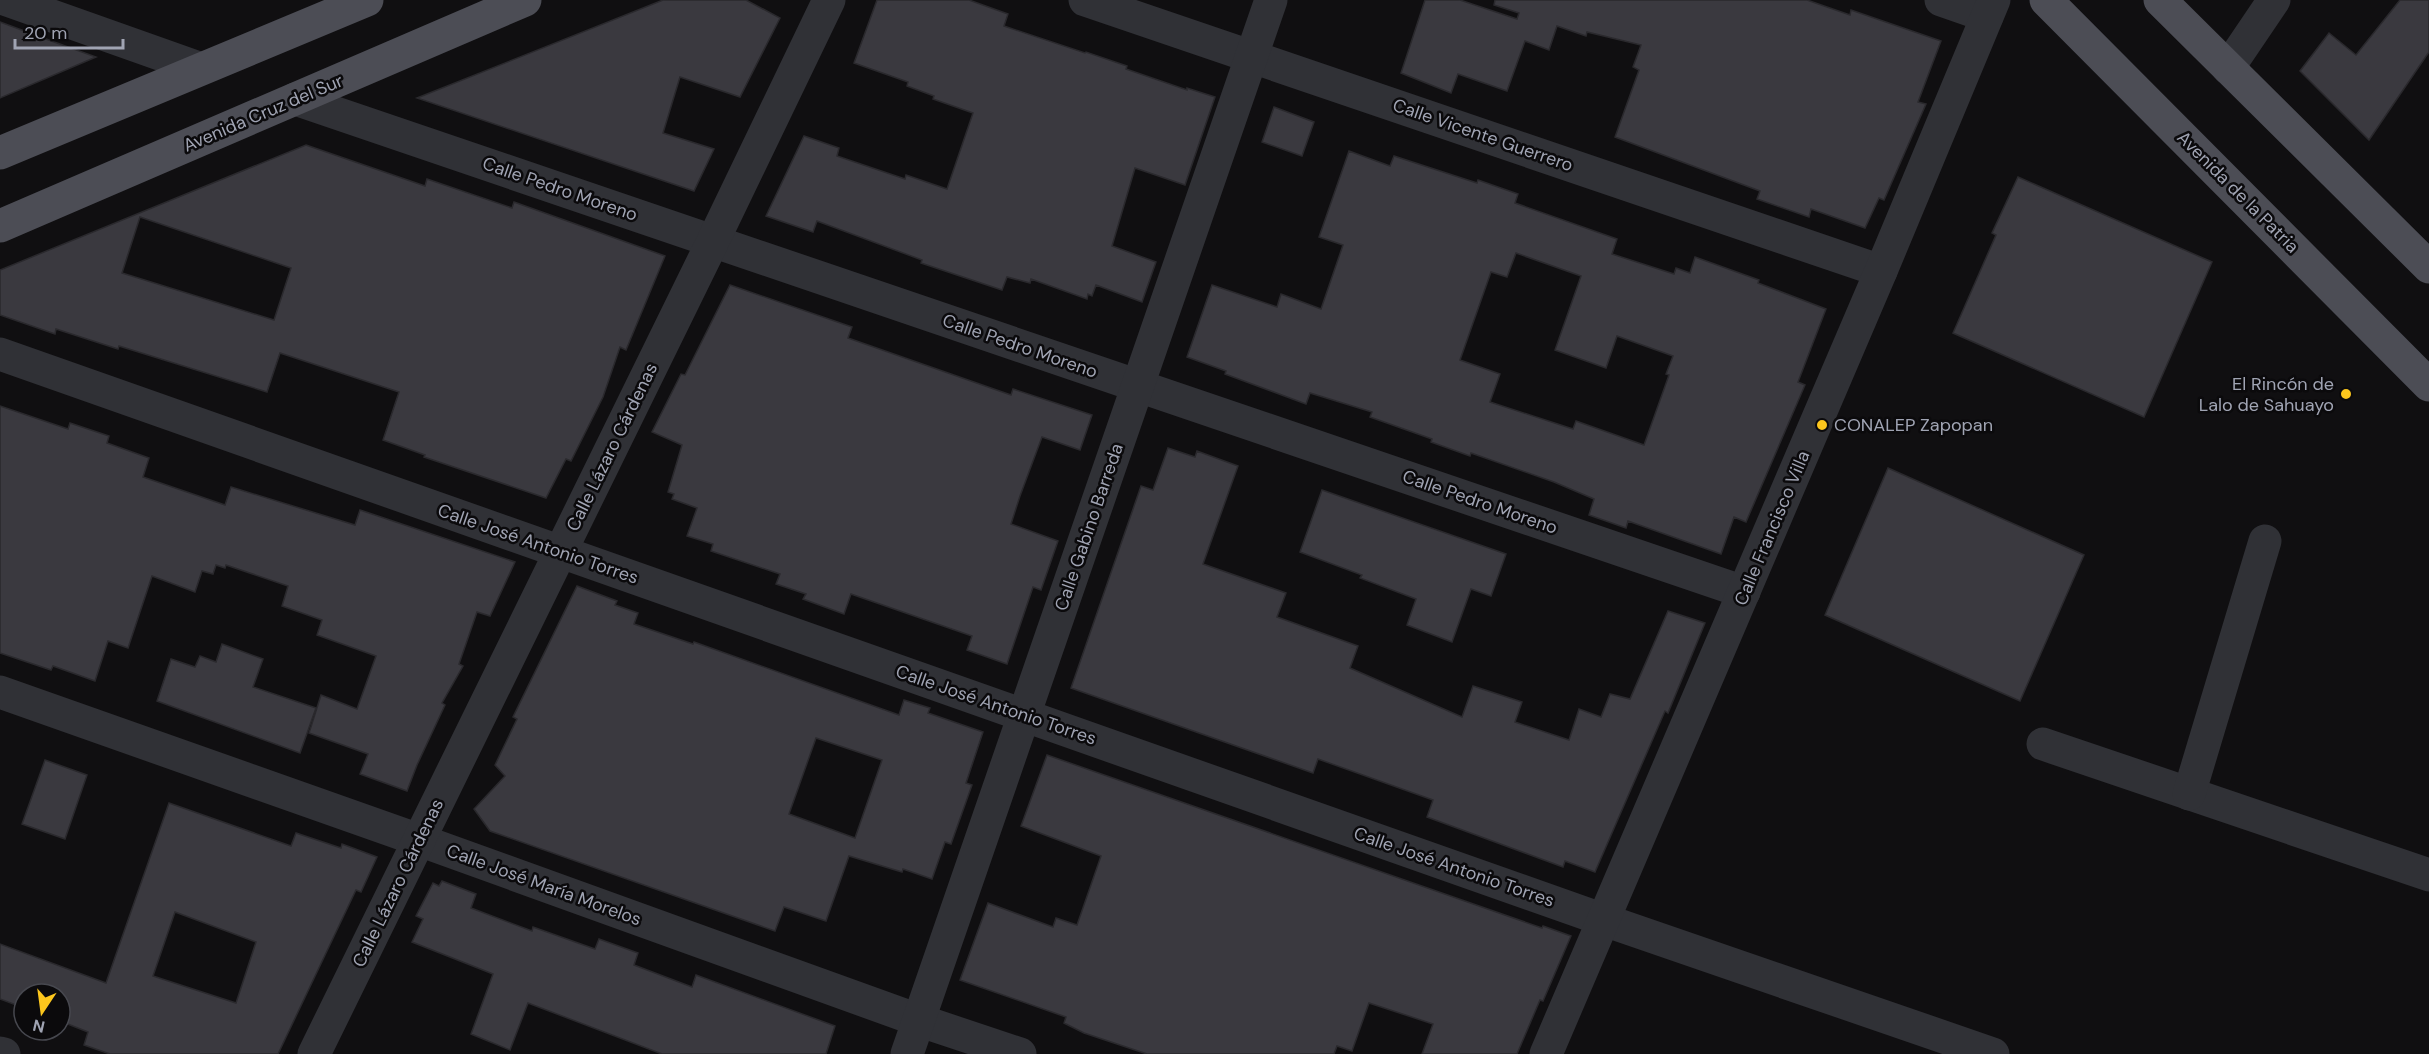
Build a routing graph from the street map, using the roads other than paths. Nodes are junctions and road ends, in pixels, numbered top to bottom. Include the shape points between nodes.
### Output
1 (7, 0) edge
2 (367, 0) edge
3 (525, 0) edge
4 (829, 0) edge
5 (1085, 0) edge
6 (1271, 0) edge
7 (1941, 0) edge
8 (2046, 0) edge
9 (2160, 0) edge
10 (2274, 0) edge
11 (1991, 8) edge
12 (1252, 57) junction
13 (199, 68) junction
14 (2228, 68) junction
15 (295, 99) junction
16 (0, 153) edge
17 (0, 226) edge
18 (713, 241) junction
19 (2429, 267) edge
20 (1881, 271) junction
21 (0, 354) edge
22 (2429, 384) edge
23 (1138, 386) junction
24 (2265, 541) dead end
25 (560, 552) junction
26 (1744, 592) junction
27 (0, 692) edge
28 (1023, 715) junction
29 (2043, 744) dead end
30 (2188, 794) junction
31 (419, 840) junction
32 (2429, 875) edge
33 (1604, 920) junction
34 (918, 1020) junction
35 (314, 1054) edge
36 (907, 1054) edge
37 (1020, 1054) edge
38 (1546, 1054) edge
39 (1993, 1054) edge

1 - 13 street
2 - 13 main road
3 - 15 main road, Avenida Cruz del Sur
4 - 18 street, Calle Lázaro Cárdenas
5 - 12 street, Calle Vicente Guerrero
6 - 12 street, Calle Gabino Barreda
7 - 11 street
8 - 22 main road, Avenida de la Patria
9 - 14 main road
10 - 14 street
11 - 20 street, Calle Francisco Villa
12 - 20 street, Calle Vicente Guerrero
12 - 23 street, Calle Gabino Barreda
13 - 16 main road
14 - 19 main road
15 - 17 main road, Avenida Cruz del Sur
15 - 18 street, Calle Pedro Moreno
18 - 23 street, Calle Pedro Moreno
18 - 25 street, Calle Lázaro Cárdenas
20 - 26 street, Calle Francisco Villa
21 - 25 street, Calle José Antonio Torres
23 - 26 street, Calle Pedro Moreno
23 - 28 street, Calle Gabino Barreda
24 - 30 street
25 - 28 street, Calle José Antonio Torres
25 - 31 street, Calle Lázaro Cárdenas
26 - 33 street, Calle Francisco Villa
27 - 31 street, Calle José María Morelos
28 - 33 street, Calle José Antonio Torres
28 - 34 street, Calle Gabino Barreda
29 - 30 street
30 - 32 street
31 - 34 street, Calle José María Morelos
31 - 35 street, Calle Lázaro Cárdenas
33 - 38 street, Calle Francisco Villa
33 - 39 street, Calle José Antonio Torres
34 - 36 street, Calle Gabino Barreda
34 - 37 street, Calle José María Morelos

